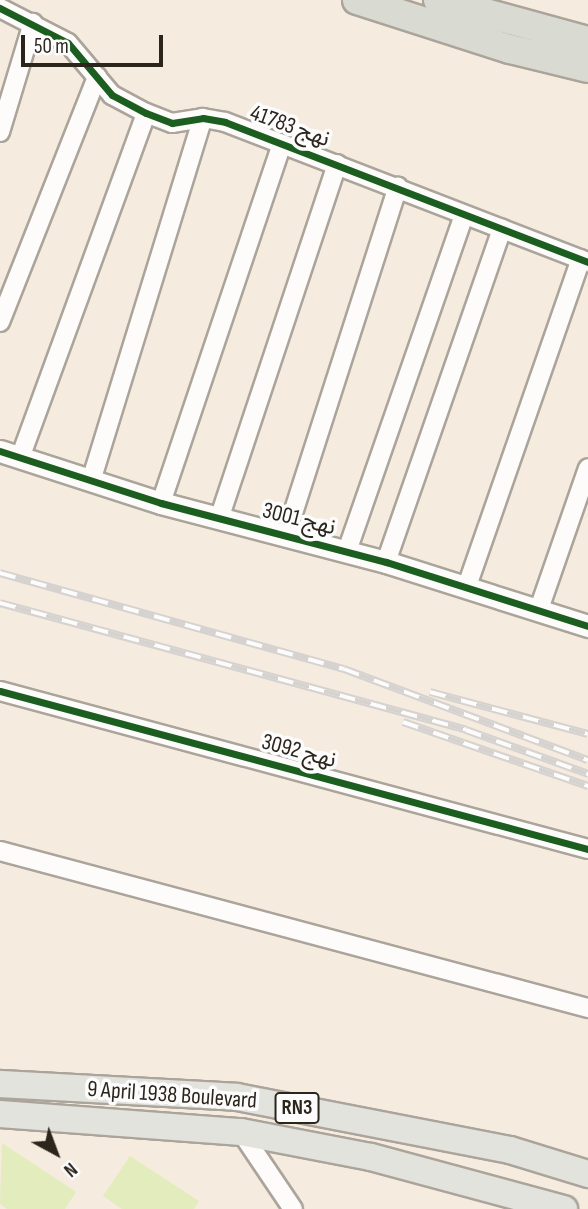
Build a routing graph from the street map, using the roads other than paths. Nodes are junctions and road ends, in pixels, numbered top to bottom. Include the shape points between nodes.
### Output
1 (357, 0) edge
2 (438, 0) edge
3 (0, 8) edge
4 (33, 23) junction
5 (588, 41) edge
6 (588, 68) edge
7 (97, 77) junction
8 (146, 113) junction
9 (203, 118) junction
10 (0, 132) edge
11 (282, 144) junction
12 (337, 164) junction
13 (398, 187) junction
14 (464, 215) junction
15 (502, 229) junction
16 (584, 260) edge
17 (0, 322) edge
18 (0, 451) edge
19 (20, 458) junction
20 (588, 468) edge
21 (91, 481) junction
22 (160, 503) junction
23 (219, 519) junction
24 (286, 535) junction
25 (347, 551) junction
26 (386, 562) junction
27 (467, 586) junction
28 (539, 609) junction
29 (588, 626) edge
30 (0, 691) edge
31 (588, 849) edge
32 (0, 851) edge
33 (588, 1008) edge
34 (0, 1084) edge
35 (0, 1114) edge
36 (241, 1132) junction
37 (510, 1150) junction
38 (588, 1160) edge
39 (588, 1174) edge
40 (502, 1190) junction
41 (296, 1208) edge
42 (542, 1209) edge
43 (564, 1209) edge

1 - 6 highway via 510,49
2 - 5 highway
3 - 4 street, نهج 41783
4 - 7 street, نهج 41783 via 68,43
4 - 10 street
7 - 8 street, نهج 41783 via 112,94
7 - 17 street
8 - 9 street, نهج 41783 via 172,123
8 - 19 street
9 - 11 street, نهج 41783
9 - 21 street
11 - 12 street, نهج 41783
11 - 22 street
12 - 13 street, نهج 41783
12 - 23 street
13 - 14 street, نهج 41783
13 - 24 street
14 - 15 street, نهج 41783
14 - 25 street
15 - 16 street, نهج 41783
15 - 26 street
16 - 27 street
18 - 19 street, نهج 3001
19 - 21 street, نهج 3001
20 - 28 street
21 - 22 street, نهج 3001
22 - 23 street, نهج 3001
23 - 24 street, نهج 3001
24 - 25 street, نهج 3001
25 - 26 street, نهج 3001
26 - 27 street, نهج 3001
27 - 28 street, نهج 3001
28 - 29 street, نهج 3001
30 - 31 street, نهج 3092
32 - 33 street
34 - 37 main road, 9 April 1938 Boulevard / RN3 via 237,1097
35 - 36 main road, 9 April 1938 Boulevard / RN3
36 - 40 main road, 9 April 1938 Boulevard / RN3 via 371,1157
36 - 41 street
37 - 38 main road
37 - 39 main road, 9 April 1938 Boulevard / RN3
40 - 42 main road
40 - 43 main road, 9 April 1938 Boulevard / RN3

